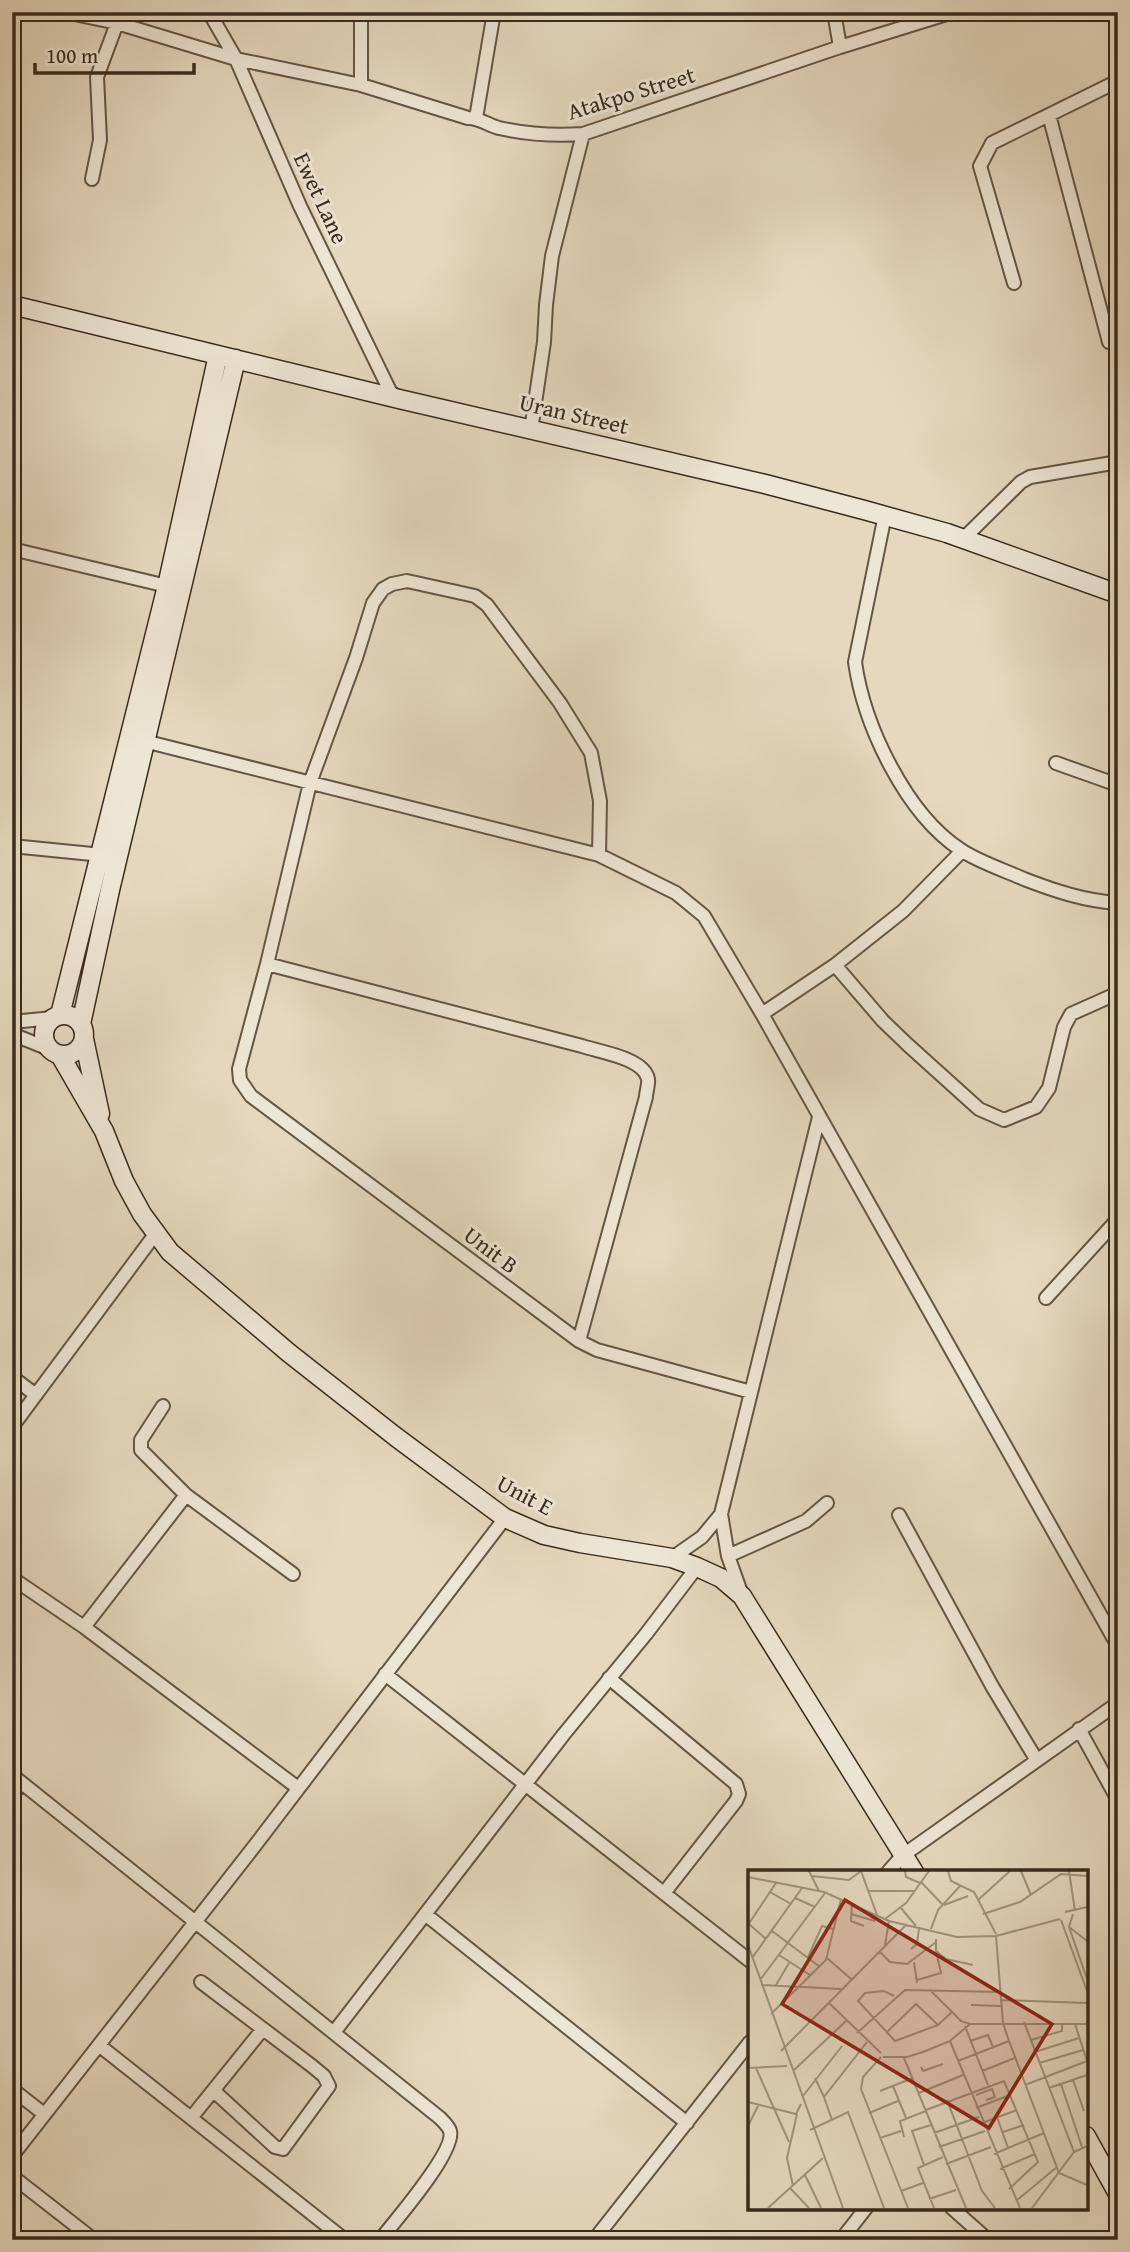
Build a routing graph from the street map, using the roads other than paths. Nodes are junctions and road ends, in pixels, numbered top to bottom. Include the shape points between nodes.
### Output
1 (65, 12) edge
2 (209, 12) edge
3 (361, 12) edge
4 (494, 12) edge
5 (834, 12) edge
6 (953, 12) edge
7 (117, 23) junction
8 (840, 47) junction
9 (236, 59) junction
10 (1118, 81) edge
11 (362, 85) junction
12 (1049, 115) junction
13 (476, 118) junction
14 (583, 134) junction
15 (92, 179) dead end
16 (1014, 282) dead end
17 (12, 304) edge
18 (1109, 342) dead end
19 (218, 355) junction
20 (236, 359) junction
21 (399, 399) junction
22 (531, 430) junction
23 (1118, 462) edge
24 (885, 515) junction
25 (963, 539) junction
26 (12, 549) edge
27 (167, 586) junction
28 (1118, 594) edge
29 (138, 739) junction
30 (1056, 762) dead end
31 (310, 783) junction
32 (1118, 785) edge
33 (12, 846) edge
34 (962, 851) junction
35 (102, 855) junction
36 (598, 855) junction
37 (1118, 903) edge
38 (267, 964) junction
39 (835, 965) junction
40 (1118, 993) edge
41 (762, 1014) junction
42 (57, 1017) junction
43 (12, 1022) edge
44 (82, 1032) junction
45 (12, 1034) edge
46 (55, 1052) junction
47 (819, 1117) junction
48 (104, 1131) junction
49 (1118, 1219) edge
50 (156, 1233) junction
51 (1046, 1298) dead end
52 (579, 1341) junction
53 (12, 1377) edge
54 (751, 1392) junction
55 (36, 1395) junction
56 (163, 1406) dead end
57 (12, 1427) edge
58 (186, 1495) junction
59 (827, 1503) dead end
60 (721, 1514) junction
61 (899, 1515) dead end
62 (505, 1518) junction
63 (728, 1556) junction
64 (672, 1558) junction
65 (697, 1567) junction
66 (293, 1574) dead end
67 (12, 1578) edge
68 (742, 1596) junction
69 (84, 1627) junction
70 (1118, 1646) edge
71 (385, 1674) junction
72 (610, 1678) junction
73 (1118, 1703) edge
74 (1079, 1729) junction
75 (1036, 1759) junction
76 (17, 1779) edge
77 (524, 1785) junction
78 (298, 1788) junction
79 (12, 1795) edge
80 (1118, 1800) edge
81 (902, 1856) junction
82 (890, 1870) edge
83 (912, 1870) edge
84 (664, 1893) junction
85 (425, 1914) junction
86 (196, 1920) junction
87 (748, 1959) edge
88 (201, 1982) dead end
89 (262, 2030) junction
90 (335, 2031) junction
91 (748, 2045) edge
92 (100, 2046) junction
93 (12, 2089) edge
94 (215, 2092) junction
95 (44, 2114) junction
96 (191, 2118) junction
97 (687, 2123) junction
98 (1088, 2140) edge
99 (12, 2156) edge
100 (12, 2176) edge
101 (1118, 2194) edge
102 (864, 2210) edge
103 (954, 2210) edge
104 (94, 2240) edge
105 (345, 2240) edge
106 (380, 2240) edge
107 (594, 2240) edge
108 (841, 2240) edge
109 (988, 2240) edge

1 - 7 street, Atakpo Street
2 - 9 street, Ewet Lane
3 - 11 street
4 - 13 street
5 - 8 street
6 - 8 street, Atakpo Street
7 - 9 street, Atakpo Street
7 - 15 street via 97,77 100,139
8 - 14 street, Atakpo Street
9 - 11 street, Atakpo Street
9 - 21 street, Ewet Lane via 300,206 390,391
10 - 12 street
11 - 13 street, Atakpo Street
12 - 16 street via 992,143 980,166
12 - 18 street
13 - 14 street, Atakpo Street via 531,133
14 - 22 street via 552,257
17 - 19 street, Uran Street
19 - 20 street, Uran Street
19 - 27 street
20 - 21 street, Uran Street
20 - 29 street
21 - 22 street, Uran Street
22 - 24 street, Uran Street
23 - 25 street via 1031,477
24 - 25 street, Uran Street
24 - 34 street via 856,674 874,730 902,788 916,808
25 - 28 street, Uran Street
26 - 27 street
27 - 29 street
29 - 31 street
29 - 35 street
29 - 44 street
30 - 32 street
31 - 36 street
31 - 36 street via 373,603 383,589 407,580 475,596 487,605 560,703 591,753 600,801
31 - 38 street
33 - 35 street
34 - 37 street via 1058,892
34 - 39 street via 903,911
35 - 42 street
36 - 41 street via 676,893 704,916
38 - 52 street, Unit B via 239,1069 240,1080 251,1096
38 - 52 street via 582,1046 634,1062 642,1070 648,1079 646,1097
39 - 40 street via 908,1045 979,1109 1004,1120 1037,1107 1049,1088 1064,1027 1072,1014
39 - 41 street
41 - 47 street
42 - 43 street
42 - 44 street via 72,1016
42 - 46 street via 45,1031
44 - 46 street via 75,1052
44 - 48 street
45 - 46 street
46 - 48 street
47 - 54 street
47 - 70 street
48 - 50 street, Unit E via 124,1181
49 - 51 street
50 - 55 street
50 - 62 street, Unit E via 185,1267 289,1353
52 - 54 street, Unit B via 597,1350
53 - 55 street
54 - 60 street
55 - 57 street
56 - 58 street via 141,1440 141,1450
58 - 66 street
58 - 69 street
59 - 63 street via 806,1521
60 - 63 street
60 - 64 street via 702,1537
61 - 75 street
62 - 64 street, Unit E via 556,1538
62 - 71 street
63 - 68 street
64 - 65 street, Unit E
65 - 68 street, Unit E
65 - 72 street
67 - 69 street
68 - 81 street, Unit E
69 - 78 street
71 - 77 street
71 - 78 street
72 - 77 street
72 - 84 street via 736,1784 739,1794
73 - 74 street
74 - 75 street
74 - 80 street
75 - 81 street
76 - 79 street
76 - 86 street
77 - 84 street
77 - 85 street
78 - 86 street
81 - 82 street
81 - 83 street, Unit E
84 - 87 street
85 - 90 street
85 - 97 street
86 - 90 street
86 - 92 street
88 - 89 street
89 - 94 street
89 - 94 street via 324,2076 329,2085 283,2149 275,2147
90 - 106 street via 450,2131 450,2146 439,2164
91 - 97 street
92 - 95 street
92 - 96 street
93 - 95 street
94 - 96 street
95 - 99 street
96 - 105 street
97 - 107 street
98 - 101 street
100 - 104 street
102 - 108 street
103 - 109 street

